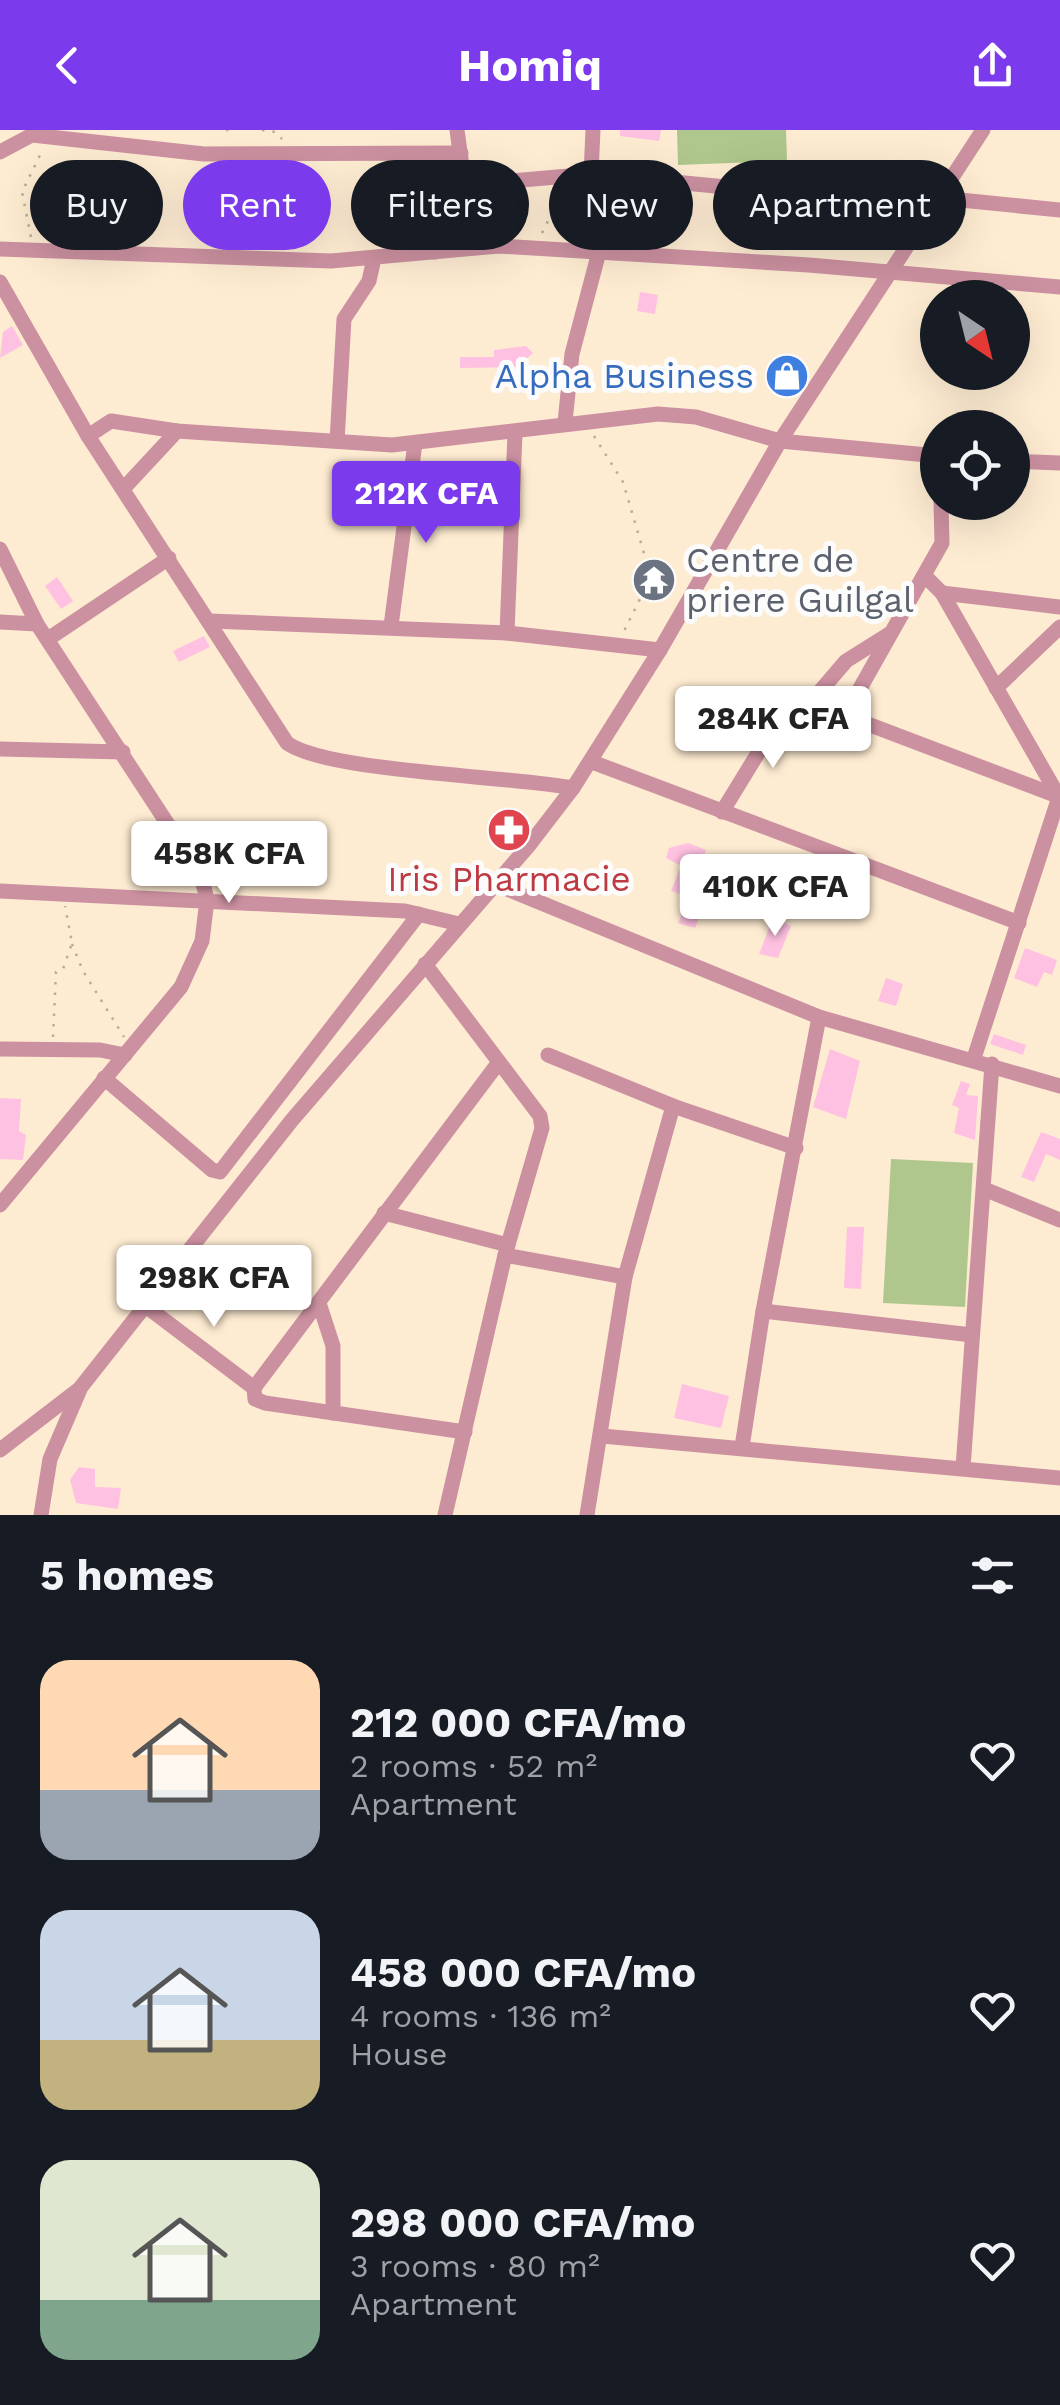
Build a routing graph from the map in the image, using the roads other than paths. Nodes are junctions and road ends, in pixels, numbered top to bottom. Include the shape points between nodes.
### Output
1 (457, 130) edge
2 (593, 130) edge
3 (983, 130) edge
4 (32, 132) edge
5 (0, 152) edge
6 (461, 153) junction
7 (462, 160) edge
8 (584, 160) edge
9 (963, 160) edge
10 (966, 201) edge
11 (1060, 210) edge
12 (529, 248) edge
13 (0, 249) edge
14 (456, 250) edge
15 (902, 250) edge
16 (435, 252) joint
17 (592, 252) junction
18 (374, 258) junction
19 (885, 274) junction
20 (0, 282) edge
21 (1060, 288) edge
22 (564, 422) junction
23 (178, 431) junction
24 (515, 433) junction
25 (88, 436) junction
26 (337, 441) junction
27 (780, 441) junction
28 (415, 443) junction
29 (920, 454) edge
30 (1030, 461) edge
31 (1060, 463) edge
32 (125, 487) junction
33 (941, 520) edge
34 (0, 550) edge
35 (169, 558) junction
36 (925, 576) junction
37 (942, 593) junction
38 (1060, 607) edge
39 (210, 621) junction
40 (0, 622) edge
41 (38, 624) junction
42 (391, 626) junction
43 (1060, 627) edge
44 (893, 632) junction
45 (506, 634) junction
46 (48, 639) junction
47 (660, 650) junction
48 (996, 688) junction
49 (810, 703) junction
50 (845, 715) junction
51 (0, 749) edge
52 (123, 752) junction
53 (592, 762) junction
54 (573, 788) junction
55 (1059, 797) edge
56 (722, 812) junction
57 (495, 884) junction
58 (0, 890) edge
59 (207, 900) junction
60 (419, 914) junction
61 (1019, 923) junction
62 (459, 924) junction
63 (425, 964) junction
64 (819, 1017) junction
65 (0, 1049) edge
66 (128, 1052) junction
67 (548, 1055) dead end
68 (974, 1058) junction
69 (499, 1062) junction
70 (992, 1064) junction
71 (104, 1078) junction
72 (1060, 1086) edge
73 (673, 1106) junction
74 (796, 1148) junction
75 (7, 1188) edge
76 (984, 1189) junction
77 (0, 1205) edge
78 (384, 1213) junction
79 (1060, 1220) edge
80 (507, 1250) junction
81 (626, 1277) junction
82 (319, 1303) junction
83 (147, 1307) junction
84 (763, 1310) junction
85 (972, 1335) junction
86 (82, 1387) junction
87 (254, 1388) junction
88 (333, 1413) junction
89 (464, 1432) junction
90 (602, 1436) junction
91 (742, 1447) junction
92 (0, 1450) edge
93 (964, 1468) junction
94 (1060, 1478) edge
95 (41, 1515) edge
96 (445, 1515) edge
97 (587, 1515) edge

1 - 6 street
2 - 8 street
3 - 9 street
4 - 5 street
4 - 6 street via 157,152
6 - 7 street
10 - 11 street
12 - 17 street
13 - 18 street
14 - 16 street
15 - 19 street
16 - 18 street
17 - 19 street
17 - 22 street
18 - 26 street via 369,281 344,320
19 - 21 street
19 - 27 street
20 - 25 street
22 - 24 street
22 - 27 street via 696,417
23 - 25 street via 111,420
23 - 26 street
23 - 32 street
24 - 28 street
24 - 45 street
25 - 32 street
26 - 28 street
27 - 29 street
27 - 47 street
28 - 42 street
30 - 31 street
32 - 35 street
33 - 36 street via 942,544
34 - 41 street
35 - 39 street
35 - 46 street
36 - 37 street
36 - 44 street
37 - 38 street
37 - 48 street
39 - 42 street
39 - 54 street via 288,743 302,754
40 - 41 street
41 - 46 street
42 - 45 street
43 - 48 street
44 - 49 street via 846,662
44 - 50 street
45 - 47 street
46 - 52 street
47 - 53 street
48 - 55 street
49 - 50 street
49 - 56 street via 785,709
50 - 55 street
51 - 52 street
52 - 59 street via 201,876
53 - 54 street
53 - 56 street
54 - 57 street
55 - 61 street
56 - 61 street
57 - 62 street
57 - 64 street
58 - 59 street
59 - 60 street
59 - 66 street via 192,966
60 - 62 street
60 - 71 street via 220,1172
61 - 68 street
62 - 63 street
63 - 69 street
63 - 83 street via 292,1120
64 - 68 street
64 - 74 street
65 - 66 street
66 - 71 street
67 - 73 street
68 - 70 street
69 - 78 street
69 - 80 street via 542,1128
70 - 72 street
70 - 76 street
71 - 75 street
73 - 74 street
73 - 81 street
74 - 84 street
75 - 77 street
76 - 79 street
76 - 85 street
78 - 80 street
78 - 82 street
80 - 81 street
80 - 89 street
81 - 90 street
82 - 87 street
82 - 88 street via 333,1346
83 - 86 street
83 - 87 street
84 - 85 street
84 - 91 street
85 - 93 street
86 - 92 street
86 - 95 street via 50,1458
87 - 88 street via 264,1404
88 - 89 street
89 - 96 street
90 - 91 street
90 - 97 street
91 - 93 street
93 - 94 street

